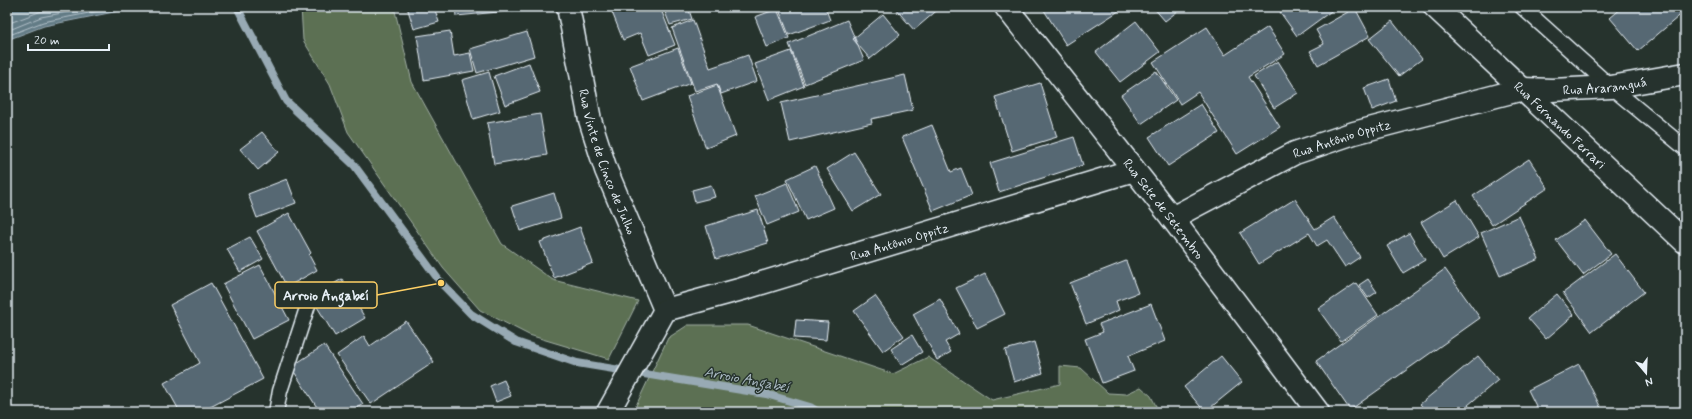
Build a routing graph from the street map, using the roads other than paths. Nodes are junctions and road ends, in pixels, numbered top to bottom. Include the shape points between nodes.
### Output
1 (568, 7) edge
2 (1006, 7) edge
3 (1436, 7) edge
4 (1522, 7) edge
5 (1685, 74) edge
6 (1611, 87) junction
7 (1523, 89) junction
8 (1685, 148) edge
9 (1134, 170) junction
10 (1172, 218) junction
11 (1685, 242) edge
12 (308, 302) dead end
13 (665, 310) junction
14 (609, 409) edge
15 (276, 412) edge
16 (1318, 412) edge

1 - 13 street, Rua Vinte de Cinco de Julho via 590,120 606,170
2 - 9 street, Rua Sete de Setembro
3 - 7 street, Rua Fernando Ferrari
4 - 6 lane
5 - 6 street, Rua Araranguá
6 - 7 street, Rua Araranguá
6 - 8 lane
7 - 10 street, Rua Antônio Oppitz via 1354,133 1295,153
7 - 11 street, Rua Fernando Ferrari
9 - 10 street, Rua Sete de Setembro
9 - 13 street, Rua Antônio Oppitz
10 - 16 street, Rua Sete de Setembro
12 - 15 lane via 280,391
13 - 14 street

